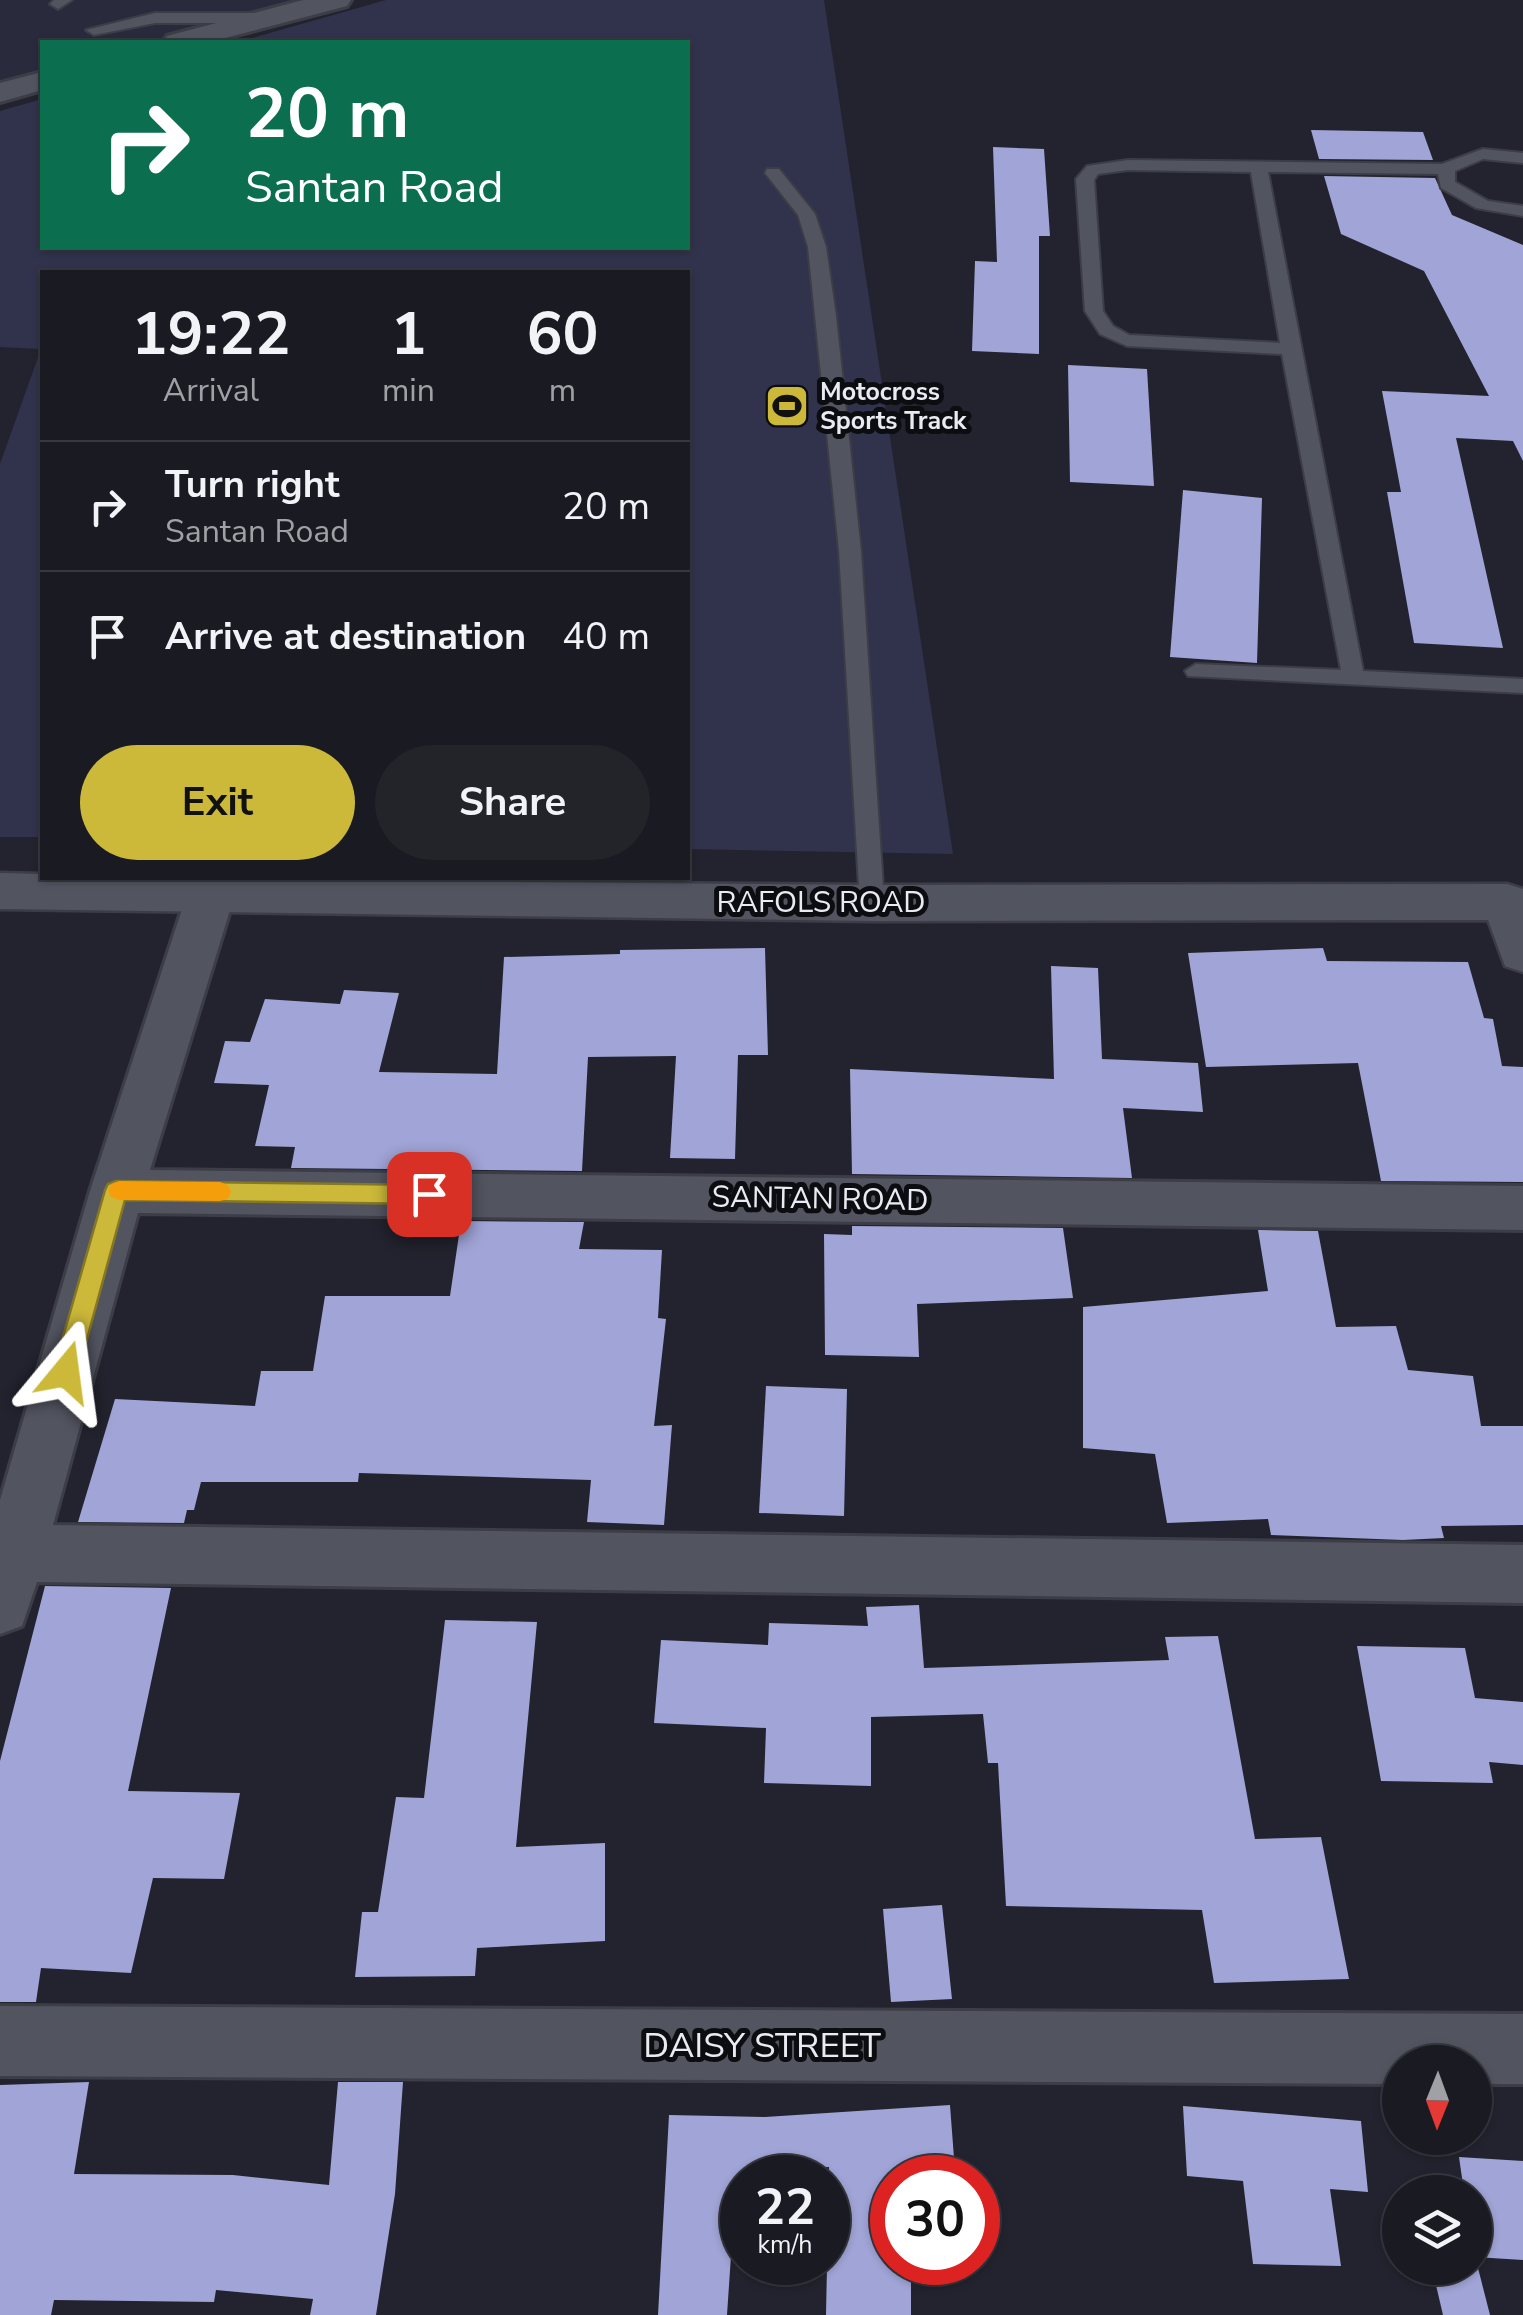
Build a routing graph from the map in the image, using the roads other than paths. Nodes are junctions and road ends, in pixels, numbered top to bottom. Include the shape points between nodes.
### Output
1 (337, 0) edge
2 (269, 18) junction
3 (94, 30) dead end
4 (186, 40) edge
5 (40, 82) edge
6 (0, 93) edge
7 (1523, 158) edge
8 (1259, 166) junction
9 (1446, 169) junction
10 (773, 172) dead end
11 (1523, 212) edge
12 (1290, 350) junction
13 (1196, 671) dead end
14 (1353, 676) junction
15 (1523, 686) edge
16 (0, 891) edge
17 (211, 894) junction
18 (1515, 902) edge
19 (872, 904) junction
20 (1523, 952) edge
21 (116, 1190) junction
22 (1523, 1208) edge
23 (1523, 1574) edge
24 (7, 1579) edge
25 (0, 2041) edge
26 (1523, 2049) edge

1 - 2 street
2 - 3 lane via 155,18
2 - 4 street
5 - 6 street
7 - 9 lane via 1484,154 1460,158
8 - 9 lane
8 - 12 lane
8 - 12 lane via 1128,164 1093,170 1084,179 1094,312 1108,334 1127,340
9 - 11 lane via 1447,184 1464,198
10 - 19 lane via 806,214 828,316
12 - 14 lane
13 - 14 lane
14 - 15 lane
16 - 17 street, RAFOLS ROAD
17 - 19 street, RAFOLS ROAD
17 - 21 street
18 - 19 street, RAFOLS ROAD
18 - 20 street
21 - 22 street, SANTAN ROAD
21 - 24 street
23 - 24 street
25 - 26 street, DAISY STREET

